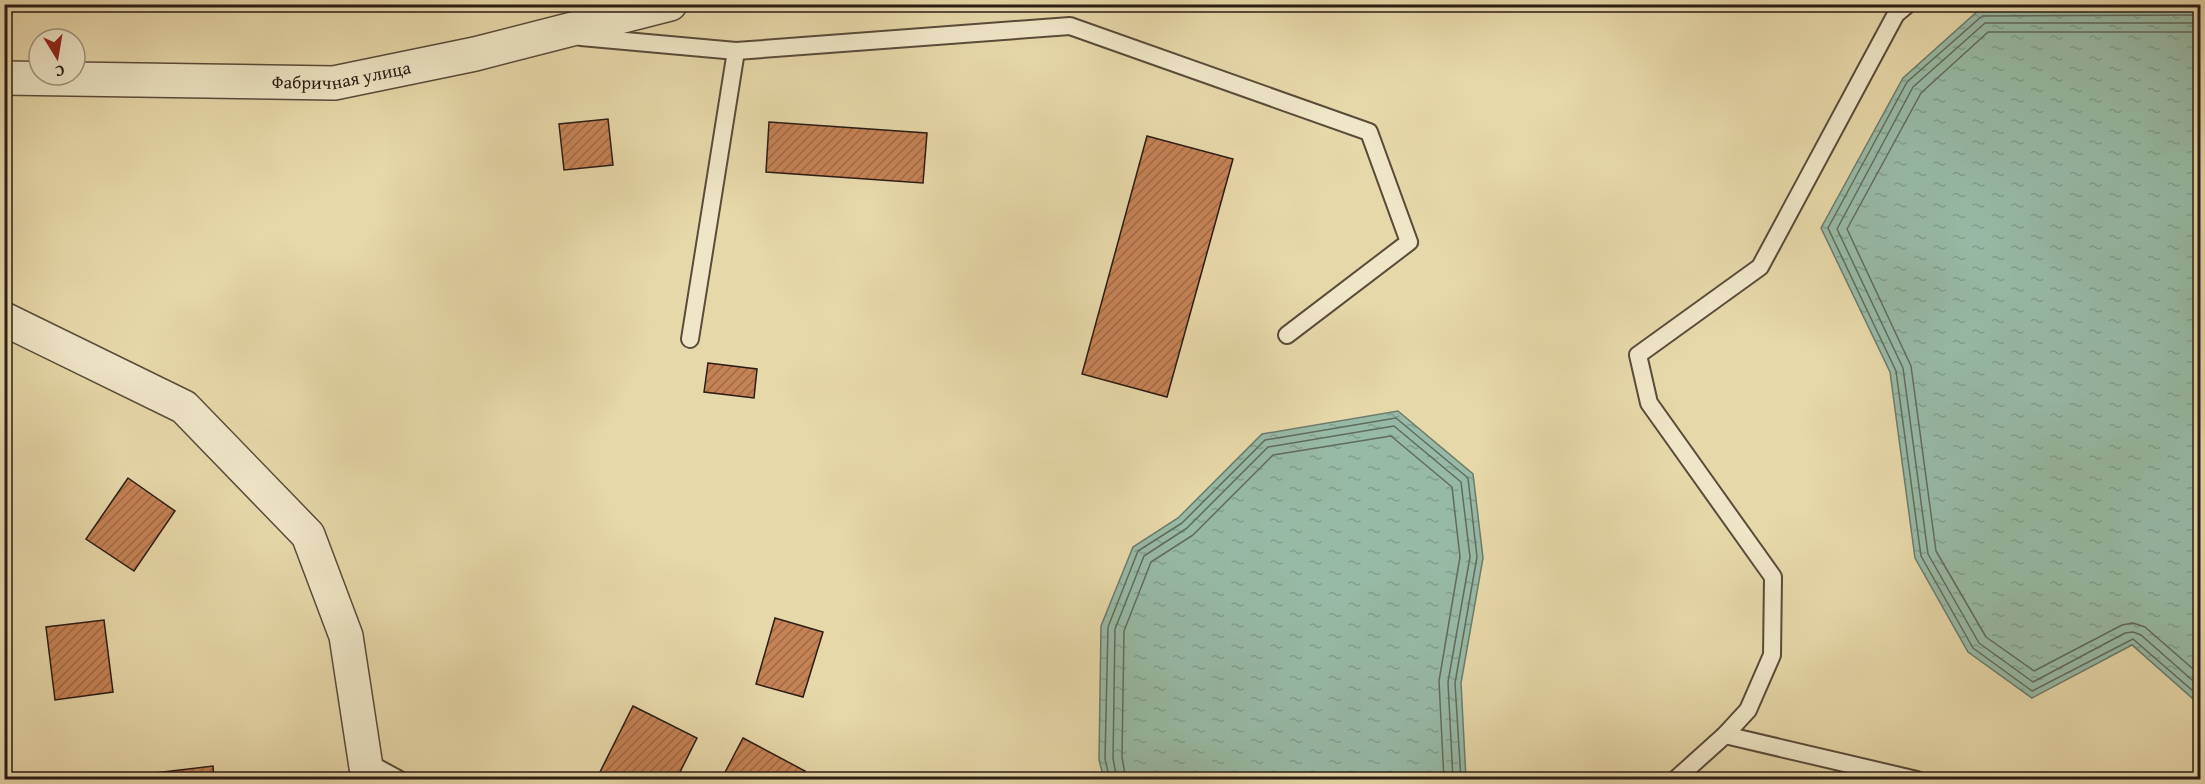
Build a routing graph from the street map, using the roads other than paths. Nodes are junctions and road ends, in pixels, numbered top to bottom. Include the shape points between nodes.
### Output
1 (670, 4) edge
2 (1908, 4) edge
3 (553, 34) junction
4 (736, 51) junction
5 (4, 78) edge
6 (4, 319) edge
7 (1287, 335) dead end
8 (690, 339) dead end
9 (1725, 735) junction
10 (366, 770) edge
11 (1914, 779) edge
12 (400, 780) edge
13 (1675, 780) edge

1 - 3 street, Фабричная улица
2 - 9 lane via 1896,14 1760,267 1638,355 1649,403 1773,577 1772,655 1748,710
3 - 4 lane
3 - 5 street, Фабричная улица via 334,83
4 - 7 lane via 1070,26 1369,132 1409,242
4 - 8 lane
6 - 10 street via 184,407 308,535 346,636
9 - 11 lane
9 - 13 lane
10 - 12 lane

